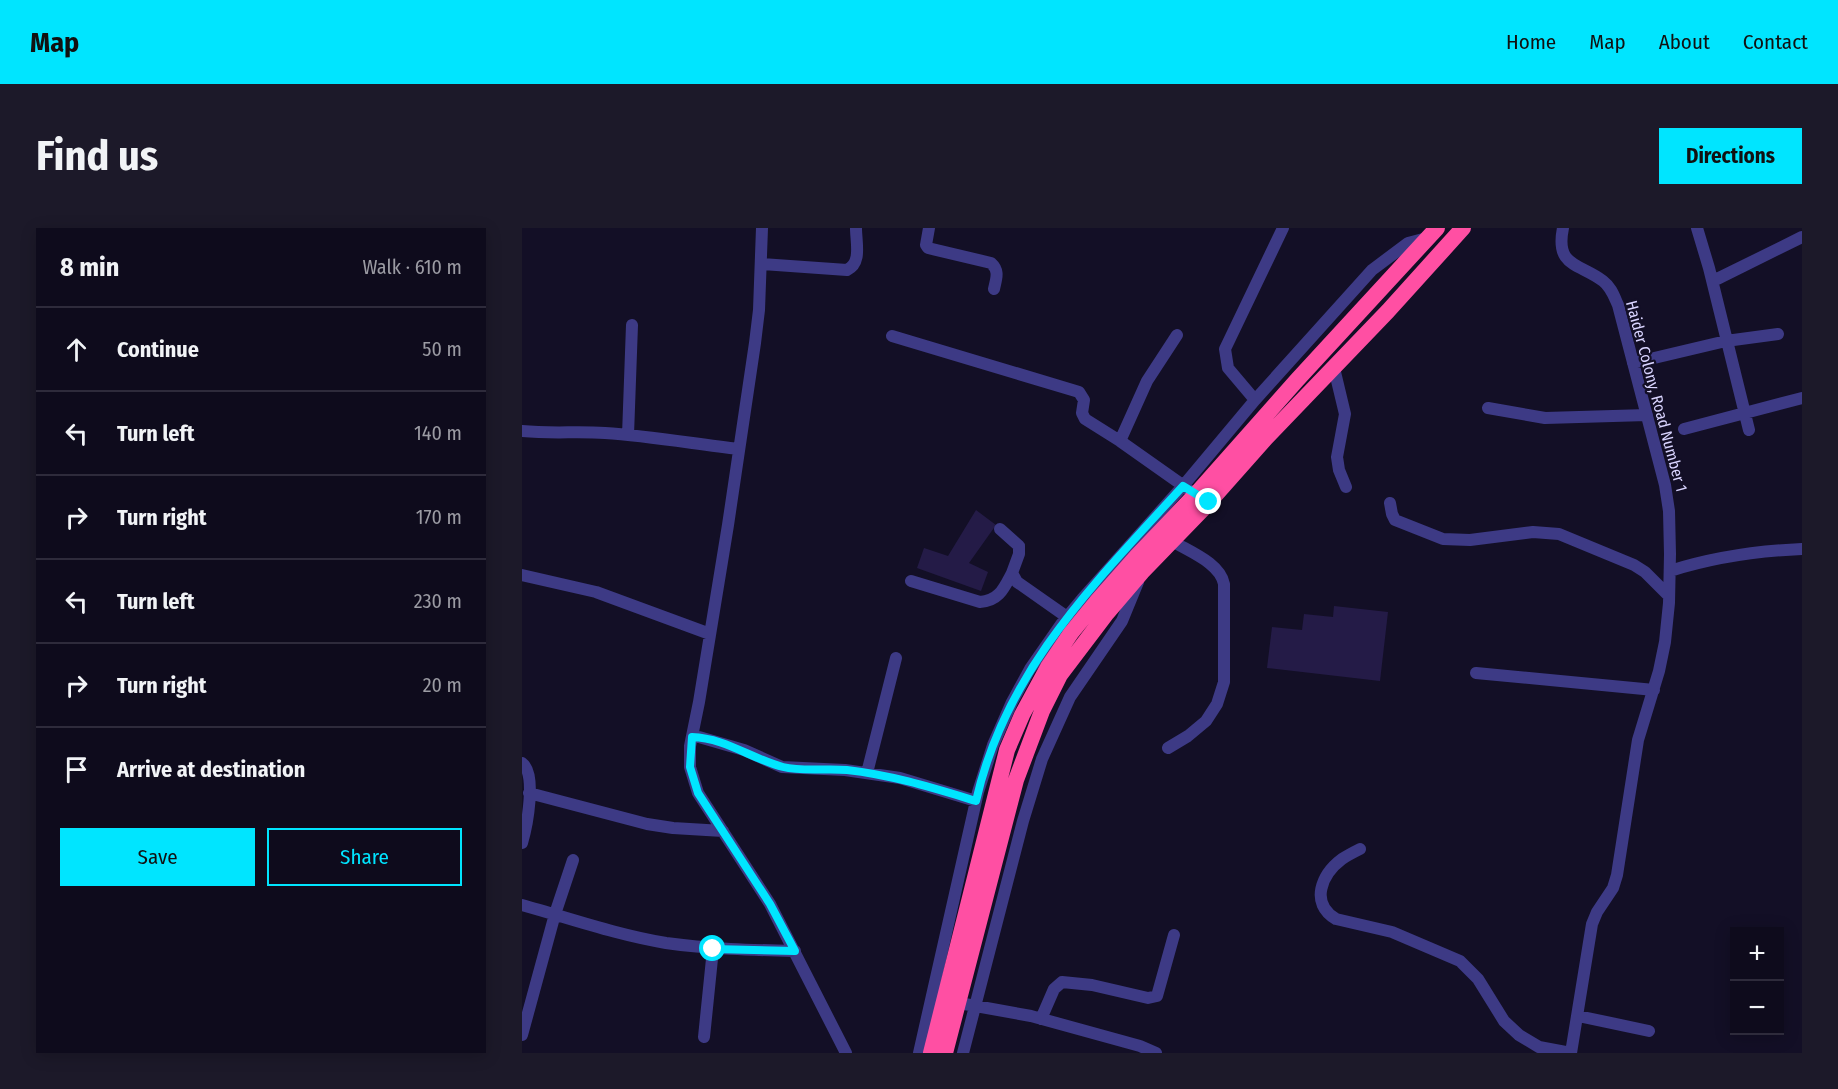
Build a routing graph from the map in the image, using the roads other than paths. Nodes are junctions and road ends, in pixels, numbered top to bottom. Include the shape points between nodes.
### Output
1 (762, 228) edge
2 (856, 228) edge
3 (929, 228) edge
4 (1283, 228) edge
5 (1463, 228) edge
6 (1563, 228) edge
7 (1697, 228) edge
8 (1433, 233) edge
9 (1802, 237) edge
10 (761, 264) junction
11 (1713, 281) junction
12 (994, 289) dead end
13 (632, 325) dead end
14 (1778, 334) dead end
15 (1177, 335) dead end
16 (892, 336) dead end
17 (1726, 341) junction
18 (1633, 363) junction
19 (1334, 368) junction
20 (1802, 398) edge
21 (1255, 400) junction
22 (1488, 408) dead end
23 (1745, 414) junction
24 (1647, 415) junction
25 (1684, 429) dead end
26 (1749, 430) dead end
27 (522, 431) edge
28 (628, 435) junction
29 (1120, 441) junction
30 (739, 449) junction
31 (1346, 487) dead end
32 (1196, 494) junction
33 (1390, 503) dead end
34 (1000, 529) dead end
35 (1172, 541) junction
36 (1802, 549) edge
37 (1670, 571) junction
38 (1142, 572) junction
39 (1012, 573) junction
40 (522, 574) edge
41 (911, 581) dead end
42 (1670, 596) junction
43 (1067, 616) junction
44 (710, 634) junction
45 (896, 658) dead end
46 (1476, 673) dead end
47 (1653, 690) junction
48 (692, 737) junction
49 (1168, 748) dead end
50 (522, 763) edge
51 (867, 773) junction
52 (529, 793) junction
53 (976, 801) junction
54 (723, 831) junction
55 (522, 843) edge
56 (1360, 849) dead end
57 (573, 860) dead end
58 (522, 905) edge
59 (555, 914) junction
60 (1174, 935) dead end
61 (713, 949) junction
62 (795, 951) junction
63 (959, 1003) junction
64 (977, 1005) junction
65 (1578, 1016) junction
66 (1041, 1019) junction
67 (1649, 1031) dead end
68 (522, 1035) edge
69 (704, 1037) dead end
70 (846, 1053) edge
71 (919, 1053) edge
72 (931, 1053) edge
73 (945, 1053) edge
74 (963, 1053) edge
75 (1156, 1053) edge
76 (1571, 1053) edge

1 - 10 street
2 - 10 street via 856,262 847,270
3 - 12 street via 928,248 992,264 997,273
4 - 21 street via 1226,349 1228,368
5 - 19 highway
6 - 18 street, Haider Colony, Road Number 1 via 1561,244 1567,260 1609,286
7 - 11 street
8 - 21 street via 1408,243 1372,270
8 - 32 highway
9 - 11 street
10 - 30 street via 756,332
11 - 17 street
13 - 28 street
14 - 17 street
15 - 29 street via 1147,381
16 - 29 street via 1079,392 1084,400 1085,419
17 - 18 street
17 - 23 street
18 - 24 street, Haider Colony, Road Number 1
19 - 31 street via 1345,414 1337,457
19 - 32 highway via 1266,438
20 - 23 street
21 - 32 street
22 - 24 street via 1545,418
23 - 25 street
23 - 26 street
24 - 37 street, Haider Colony, Road Number 1 via 1669,511
27 - 28 street
28 - 30 street
29 - 32 street
30 - 44 street
32 - 35 highway
32 - 43 street
32 - 72 highway via 1071,633 1022,715 998,781
33 - 42 street via 1395,520 1443,539 1470,540 1533,531 1559,534 1634,565
34 - 39 street via 1019,546
35 - 38 highway
35 - 49 street via 1222,576 1224,682 1206,721
36 - 37 street via 1732,555
37 - 42 street, Haider Colony, Road Number 1
38 - 63 highway via 1060,675 1042,711 1016,780
38 - 64 street via 1122,621 1070,697 1042,759
39 - 41 street via 1001,593 989,602
39 - 43 street via 1017,582
40 - 44 street via 596,592
42 - 47 street, Haider Colony, Road Number 1 via 1665,642
43 - 53 street via 1012,702 993,745
44 - 48 street
45 - 51 street
46 - 47 street
47 - 65 street, Haider Colony, Road Number 1 via 1638,740 1617,875 1589,936
48 - 51 street via 732,746 782,767
48 - 54 street via 690,767 694,783
50 - 52 street via 528,770
51 - 53 street via 900,778
52 - 54 street via 647,824
52 - 55 street
53 - 71 street
54 - 62 street
56 - 76 street via 1342,859 1322,884 1320,901 1329,915 1392,932 1460,961 1478,979 1504,1021 1519,1035 1539,1047
57 - 59 street
58 - 59 street
59 - 61 street via 636,937
59 - 68 street
60 - 66 street via 1157,996 1148,998 1062,982 1054,989
61 - 62 street
61 - 69 street
62 - 70 street
63 - 64 street
63 - 73 highway
64 - 66 street
64 - 74 street
65 - 67 street
65 - 76 street, Haider Colony, Road Number 1
66 - 75 street

